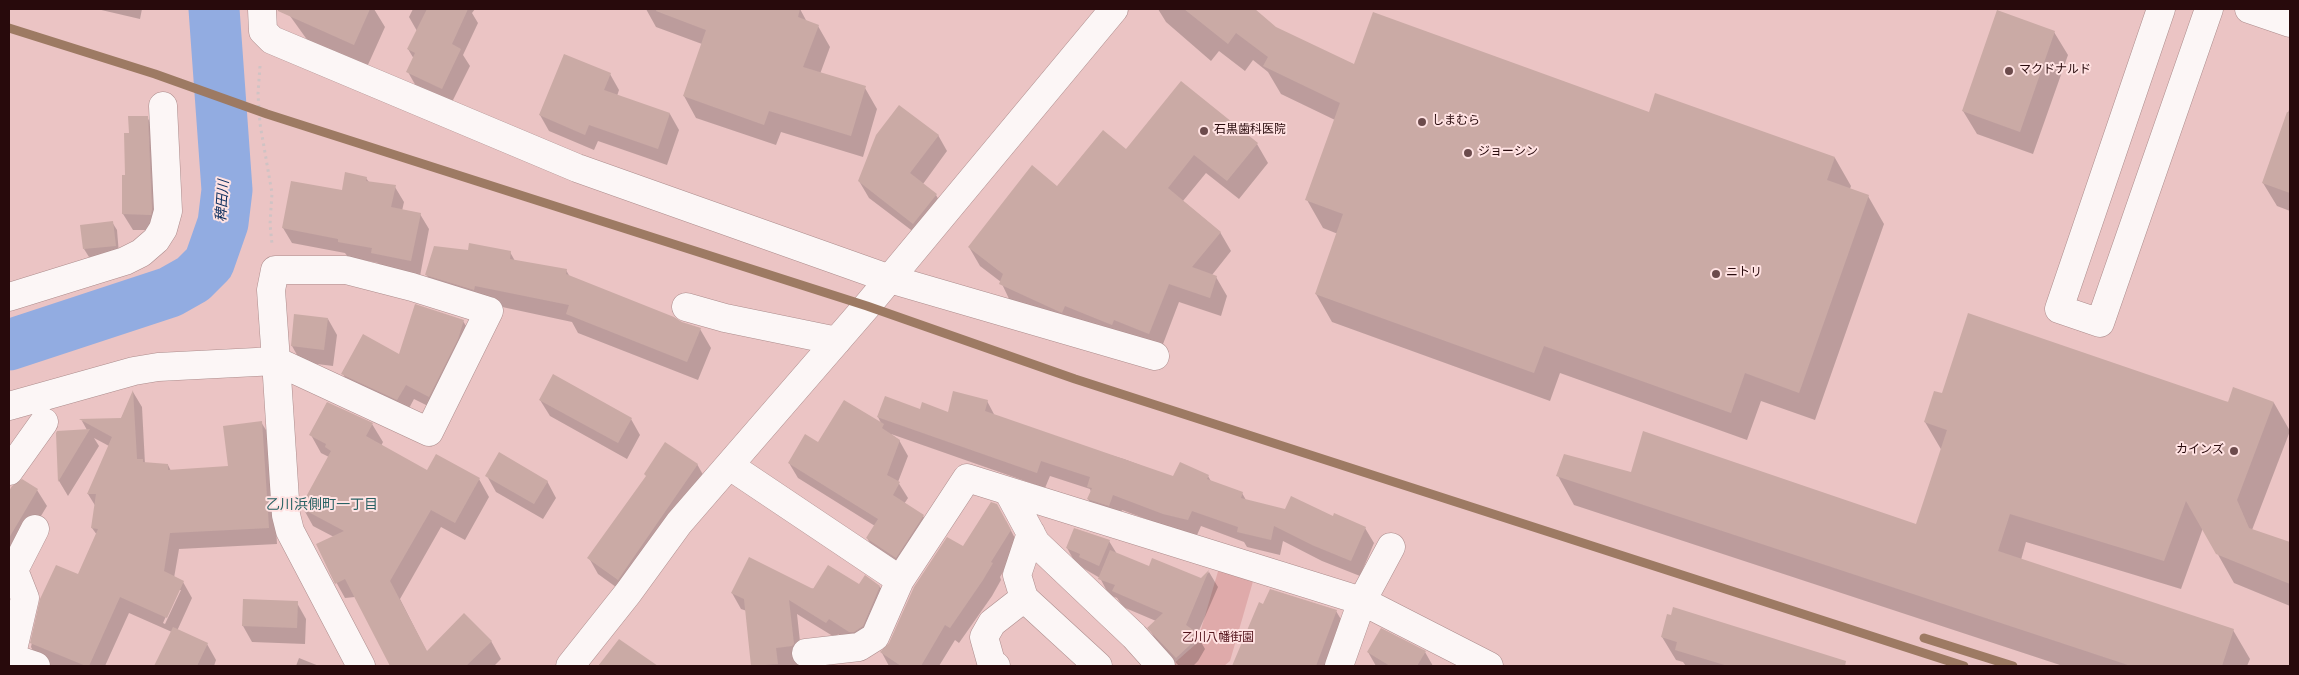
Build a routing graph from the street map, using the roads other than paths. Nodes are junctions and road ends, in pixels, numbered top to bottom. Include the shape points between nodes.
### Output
1 (1112, 9) edge
2 (2161, 9) edge
3 (2208, 9) edge
4 (2249, 9) edge
5 (262, 20) edge
6 (2290, 23) edge
7 (163, 106) dead end
8 (890, 279) junction
9 (9, 297) edge
10 (686, 307) dead end
11 (837, 341) junction
12 (1155, 356) dead end
13 (276, 361) junction
14 (9, 406) edge
15 (44, 422) dead end
16 (730, 466) junction
17 (9, 470) edge
18 (1008, 491) junction
19 (35, 529) dead end
20 (1031, 533) junction
21 (1391, 547) dead end
22 (900, 580) junction
23 (1024, 598) junction
24 (1362, 602) junction
25 (806, 653) dead end
26 (19, 660) edge
27 (361, 666) edge
28 (570, 666) edge
29 (996, 666) edge
30 (1098, 666) edge
31 (1161, 666) edge
32 (1339, 666) edge
33 (1489, 666) edge

1 - 8 main road
2 - 3 main road via 2059,309 2100,323
4 - 6 main road
5 - 8 main road via 272,40 577,168
7 - 9 main road via 168,211 156,240 125,261
8 - 11 main road
8 - 12 main road
10 - 11 main road
11 - 16 main road
13 - 13 main road via 271,290 275,270 346,270 489,311 429,432
13 - 14 main road via 134,371
13 - 27 main road via 286,515 290,531
15 - 17 main road
16 - 22 main road
16 - 28 main road via 679,522
18 - 20 main road
18 - 22 main road via 967,478
18 - 24 main road
19 - 26 main road via 14,570 25,598
20 - 23 main road via 1017,576
20 - 31 main road via 1036,543
21 - 24 main road
22 - 25 main road via 875,638 859,648
23 - 29 main road via 992,623 984,637 991,662
23 - 30 main road
24 - 32 main road
24 - 33 main road

